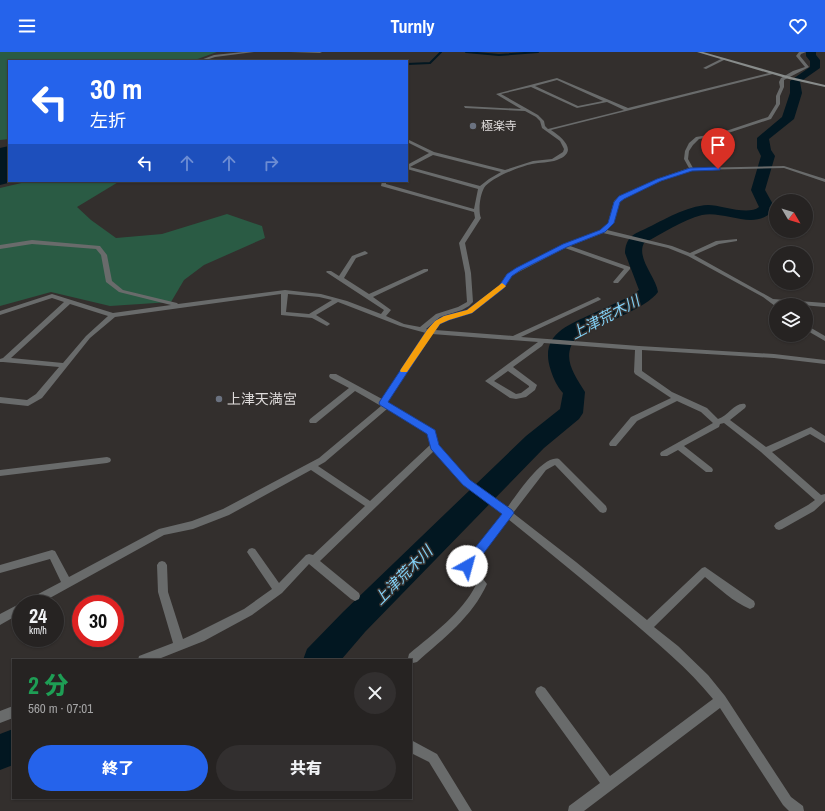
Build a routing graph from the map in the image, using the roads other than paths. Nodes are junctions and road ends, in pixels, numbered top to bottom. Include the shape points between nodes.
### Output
1 (252, 52) edge
2 (292, 52) edge
3 (320, 52) edge
4 (699, 52) edge
5 (804, 52) edge
6 (724, 59) junction
7 (203, 60) edge
8 (705, 68) dead end
9 (772, 73) junction
10 (785, 76) junction
11 (531, 86) junction
12 (825, 86) edge
13 (607, 101) junction
14 (465, 107) dead end
15 (527, 110) junction
16 (628, 110) junction
17 (548, 130) junction
18 (408, 141) edge
19 (432, 153) junction
20 (408, 166) edge
21 (408, 167) edge
22 (692, 169) junction
23 (506, 172) junction
24 (825, 181) edge
25 (384, 182) edge
26 (482, 188) junction
27 (475, 211) junction
28 (603, 231) junction
29 (735, 240) dead end
30 (565, 246) junction
31 (0, 247) edge
32 (365, 252) dead end
33 (690, 255) junction
34 (426, 270) dead end
35 (329, 272) dead end
36 (341, 278) junction
37 (616, 282) dead end
38 (285, 292) junction
39 (369, 296) junction
40 (598, 299) dead end
41 (337, 300) junction
42 (769, 300) edge
43 (68, 302) junction
44 (813, 305) edge
45 (825, 305) edge
46 (181, 306) junction
47 (0, 313) edge
48 (312, 315) junction
49 (113, 316) junction
50 (382, 317) junction
51 (327, 324) dead end
52 (421, 330) junction
53 (813, 331) edge
54 (430, 332) junction
55 (515, 339) junction
56 (825, 339) edge
57 (542, 341) junction
58 (639, 348) junction
59 (3, 360) edge
60 (825, 362) edge
61 (65, 365) junction
62 (508, 368) junction
63 (333, 376) dead end
64 (354, 388) junction
65 (677, 398) junction
66 (0, 400) edge
67 (385, 404) junction
68 (742, 406) dead end
69 (314, 421) dead end
70 (721, 421) junction
71 (825, 440) edge
72 (613, 444) dead end
73 (434, 446) junction
74 (678, 446) junction
75 (766, 451) junction
76 (664, 454) dead end
77 (107, 460) dead end
78 (311, 466) junction
79 (709, 470) dead end
80 (0, 473) edge
81 (823, 497) edge
82 (371, 506) junction
83 (603, 508) dead end
84 (508, 513) junction
85 (779, 526) dead end
86 (252, 552) dead end
87 (313, 561) junction
88 (162, 565) dead end
89 (0, 569) edge
90 (65, 579) dead end
91 (278, 590) junction
92 (46, 595) edge
93 (355, 596) dead end
94 (750, 604) dead end
95 (12, 613) edge
96 (0, 620) edge
97 (647, 627) junction
98 (179, 644) junction
99 (413, 658) dead end
100 (145, 659) edge
101 (541, 692) dead end
102 (721, 700) junction
103 (12, 712) edge
104 (0, 717) edge
105 (412, 747) edge
106 (609, 784) junction
107 (466, 811) edge
108 (574, 811) edge
109 (798, 811) edge

1 - 7 street via 214,56
2 - 3 street
4 - 6 main road
5 - 10 street via 798,56 807,67
6 - 8 street
6 - 9 main road
9 - 10 main road
9 - 16 street
10 - 12 main road
10 - 22 street via 781,82 778,104 770,118 721,134 698,138 687,151 686,159
11 - 13 street via 578,107
11 - 13 street via 557,79
11 - 15 street via 498,94
13 - 16 street
14 - 15 street
15 - 17 street via 537,116
16 - 17 street
17 - 23 street via 564,142 565,150 562,156 525,164
18 - 19 street
19 - 20 street
19 - 23 street
21 - 26 street
22 - 24 street via 784,167
22 - 28 street via 659,180 622,198 617,202 611,223
23 - 26 street
25 - 27 street via 382,185
26 - 27 street
27 - 52 street via 478,218 462,243 470,302 462,308 433,318
28 - 30 street
28 - 33 street via 670,247
29 - 33 street via 718,242
30 - 37 street via 628,268
30 - 54 street via 509,275 501,287 479,306 470,312 447,318
31 - 46 street via 32,242 98,247 104,255 109,282 121,291
32 - 36 street via 354,257
33 - 42 street
34 - 39 street
35 - 36 street
36 - 39 street
38 - 41 street via 319,295
38 - 46 street
38 - 48 street via 283,314
39 - 50 street via 388,310
40 - 55 street
41 - 48 street
41 - 50 street
43 - 47 street via 52,296
43 - 49 street
43 - 59 street
44 - 45 street
46 - 49 street
48 - 51 street
49 - 61 street via 88,337
50 - 52 street
52 - 54 street
53 - 56 street
54 - 55 street
54 - 67 street
55 - 57 street
57 - 58 street
57 - 62 street
58 - 60 street via 774,356
58 - 65 street via 638,372
59 - 61 street
61 - 66 street via 39,396 28,403
62 - 62 street via 489,381 513,396 523,396 533,385
63 - 64 street
64 - 67 street
64 - 69 street
65 - 70 street via 698,405
65 - 72 street via 634,419
67 - 73 street via 432,432
67 - 78 street via 322,460
68 - 70 street
70 - 74 street
70 - 75 street
71 - 75 street via 811,430
73 - 82 street
73 - 84 street via 467,482
74 - 76 street
74 - 79 street
75 - 81 street
77 - 80 street
78 - 82 street
78 - 92 street via 226,512 193,525 162,532
81 - 85 street via 811,508
82 - 87 street
83 - 84 street via 556,461 543,468
84 - 97 street
84 - 99 street via 467,566 482,584 476,596 463,613
86 - 91 street
87 - 91 street via 309,558
87 - 93 street
88 - 98 street via 163,592
89 - 90 street via 52,554
91 - 98 street via 248,612 200,637
94 - 97 street via 705,571
95 - 96 street
97 - 102 street via 704,679
98 - 100 street
101 - 106 street
102 - 106 street
102 - 109 street via 787,801
103 - 104 street
105 - 107 street via 433,758
106 - 108 street

